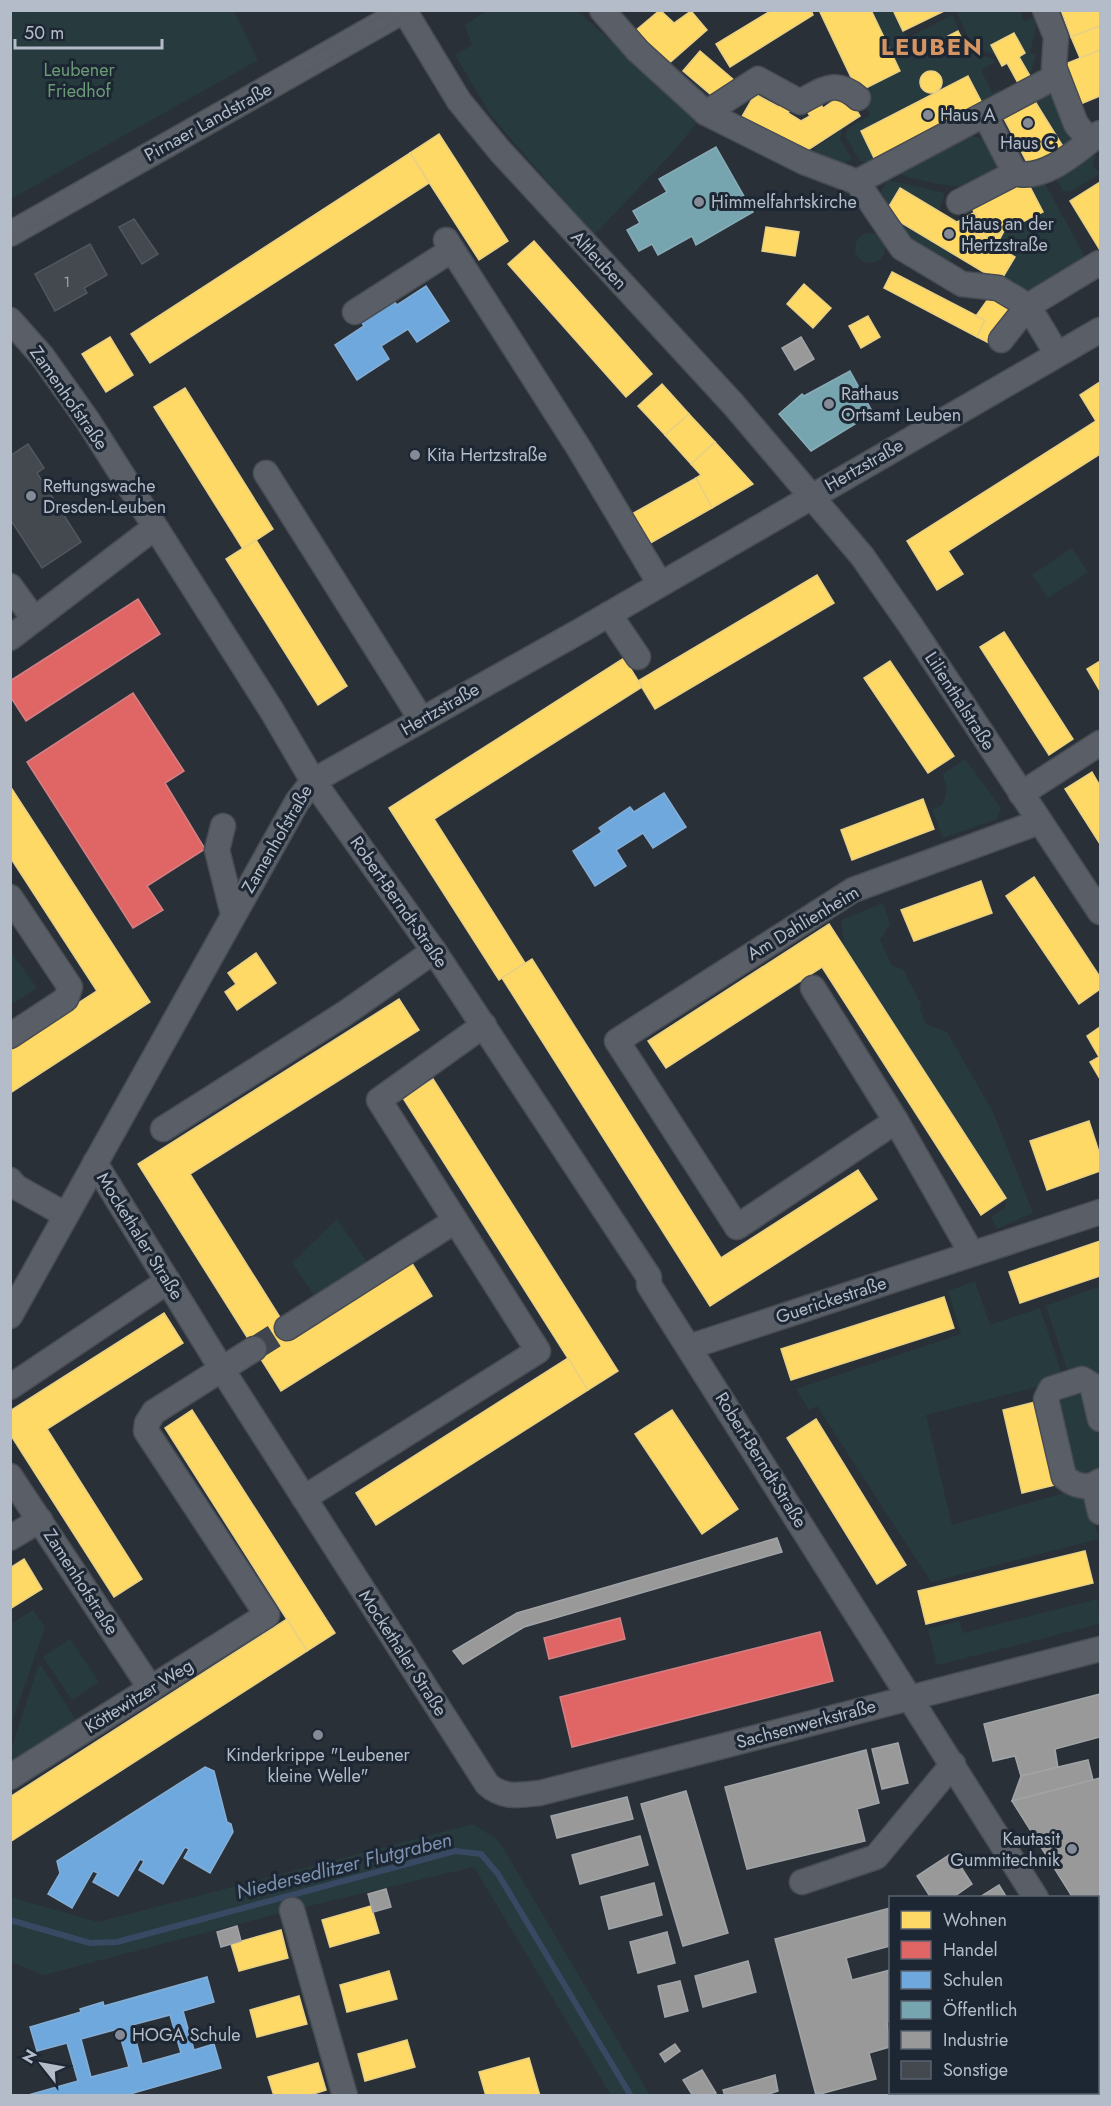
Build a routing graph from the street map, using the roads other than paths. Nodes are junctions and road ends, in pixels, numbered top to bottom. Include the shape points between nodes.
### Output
1 (602, 10) edge
2 (1045, 10) edge
3 (404, 11) edge
4 (1057, 76) junction
5 (858, 98) dead end
6 (706, 113) junction
7 (985, 115) junction
8 (1095, 137) edge
9 (1015, 173) junction
10 (857, 182) junction
11 (959, 202) dead end
12 (10, 234) edge
13 (1101, 266) edge
14 (1028, 306) junction
15 (355, 312) dead end
16 (10, 320) edge
17 (1101, 330) edge
18 (1002, 340) dead end
19 (1057, 354) junction
20 (266, 473) dead end
21 (811, 496) junction
22 (154, 528) junction
23 (660, 584) junction
24 (10, 586) edge
25 (609, 614) junction
26 (34, 619) junction
27 (10, 638) edge
28 (638, 657) dead end
29 (421, 719) junction
30 (1101, 743) edge
31 (313, 781) junction
32 (1021, 794) junction
33 (1039, 822) junction
34 (223, 825) dead end
35 (10, 897) edge
36 (1101, 912) edge
37 (233, 914) junction
38 (434, 951) junction
39 (813, 988) dead end
40 (484, 1025) junction
41 (10, 1036) edge
42 (896, 1121) junction
43 (163, 1129) dead end
44 (95, 1163) junction
45 (10, 1180) edge
46 (1101, 1212) edge
47 (66, 1215) junction
48 (455, 1221) junction
49 (972, 1254) junction
50 (168, 1281) junction
51 (10, 1316) edge
52 (287, 1328) tunnel mouth
53 (690, 1347) junction
54 (254, 1349) tunnel mouth
55 (223, 1371) junction
56 (10, 1387) edge
57 (1101, 1419) edge
58 (10, 1476) edge
59 (1097, 1484) edge
60 (304, 1498) junction
61 (1101, 1512) edge
62 (40, 1520) junction
63 (10, 1538) edge
64 (1101, 1649) edge
65 (151, 1689) junction
66 (911, 1697) junction
67 (953, 1764) junction
68 (10, 1777) edge
69 (512, 1796) joint
70 (802, 1882) dead end
71 (1035, 1896) edge
72 (292, 1910) dead end
73 (345, 2096) edge

1 - 6 street via 638,51
2 - 4 street via 1056,37 1053,67
3 - 12 street, Pirnaer Landstraße
3 - 21 street, Altleuben via 459,100 500,151 733,404
4 - 7 street
4 - 8 street via 1076,124
5 - 6 street via 846,87 830,87 800,102 758,79
6 - 10 street via 804,162
7 - 9 street
7 - 10 street
8 - 9 street via 1044,171 1026,177
9 - 11 street
10 - 14 street via 902,248 962,284 998,288
13 - 14 street via 1099,263
14 - 18 street
14 - 19 street
15 - 23 street via 449,245
16 - 22 street, Zamenhofstraße via 42,356 88,421
17 - 19 street, Hertzstraße
19 - 21 street, Hertzstraße
20 - 29 street
21 - 23 street, Hertzstraße
21 - 32 street, Lilienthalstraße via 883,585
22 - 26 street
22 - 31 street, Zamenhofstraße
23 - 25 street, Hertzstraße
24 - 26 street
25 - 28 street
25 - 29 street, Hertzstraße
26 - 27 street
29 - 31 street, Hertzstraße
30 - 32 street
31 - 37 street, Zamenhofstraße
31 - 38 street, Robert-Berndt-Straße
32 - 33 street, Lilienthalstraße
33 - 36 street, Lilienthalstraße
33 - 42 street, Am Dahlienheim via 853,890 617,1041 737,1227
34 - 37 street via 217,850
35 - 41 street via 70,987 66,999
37 - 44 street, Zamenhofstraße
38 - 40 street, Robert-Berndt-Straße
38 - 43 street via 344,1014
39 - 42 street
40 - 48 street via 379,1100
40 - 53 street, Robert-Berndt-Straße via 649,1277 649,1285
42 - 49 street
44 - 47 street, Zamenhofstraße
44 - 50 street, Mockethaler Straße
45 - 47 street
46 - 49 street, Guerickestraße
47 - 51 street, Zamenhofstraße
48 - 52 street
48 - 60 street via 538,1351
49 - 53 street, Guerickestraße
50 - 55 street, Mockethaler Straße
50 - 56 street
53 - 66 street, Robert-Berndt-Straße
54 - 55 street
55 - 60 street, Mockethaler Straße
55 - 65 street, Köttewitzer Weg via 154,1412 146,1431 267,1615
57 - 59 street via 1092,1385 1082,1379 1051,1389 1046,1400 1064,1477 1073,1485
58 - 62 street, Zamenhofstraße
59 - 61 street
60 - 69 street, Mockethaler Straße via 487,1784 497,1794
62 - 63 street
62 - 65 street, Zamenhofstraße
64 - 66 street, Sachsenwerkstraße
65 - 68 street, Köttewitzer Weg
66 - 67 street, Robert-Berndt-Straße
66 - 69 street, Sachsenwerkstraße via 540,1793
67 - 70 street via 876,1857
67 - 71 street, Robert-Berndt-Straße
72 - 73 street

